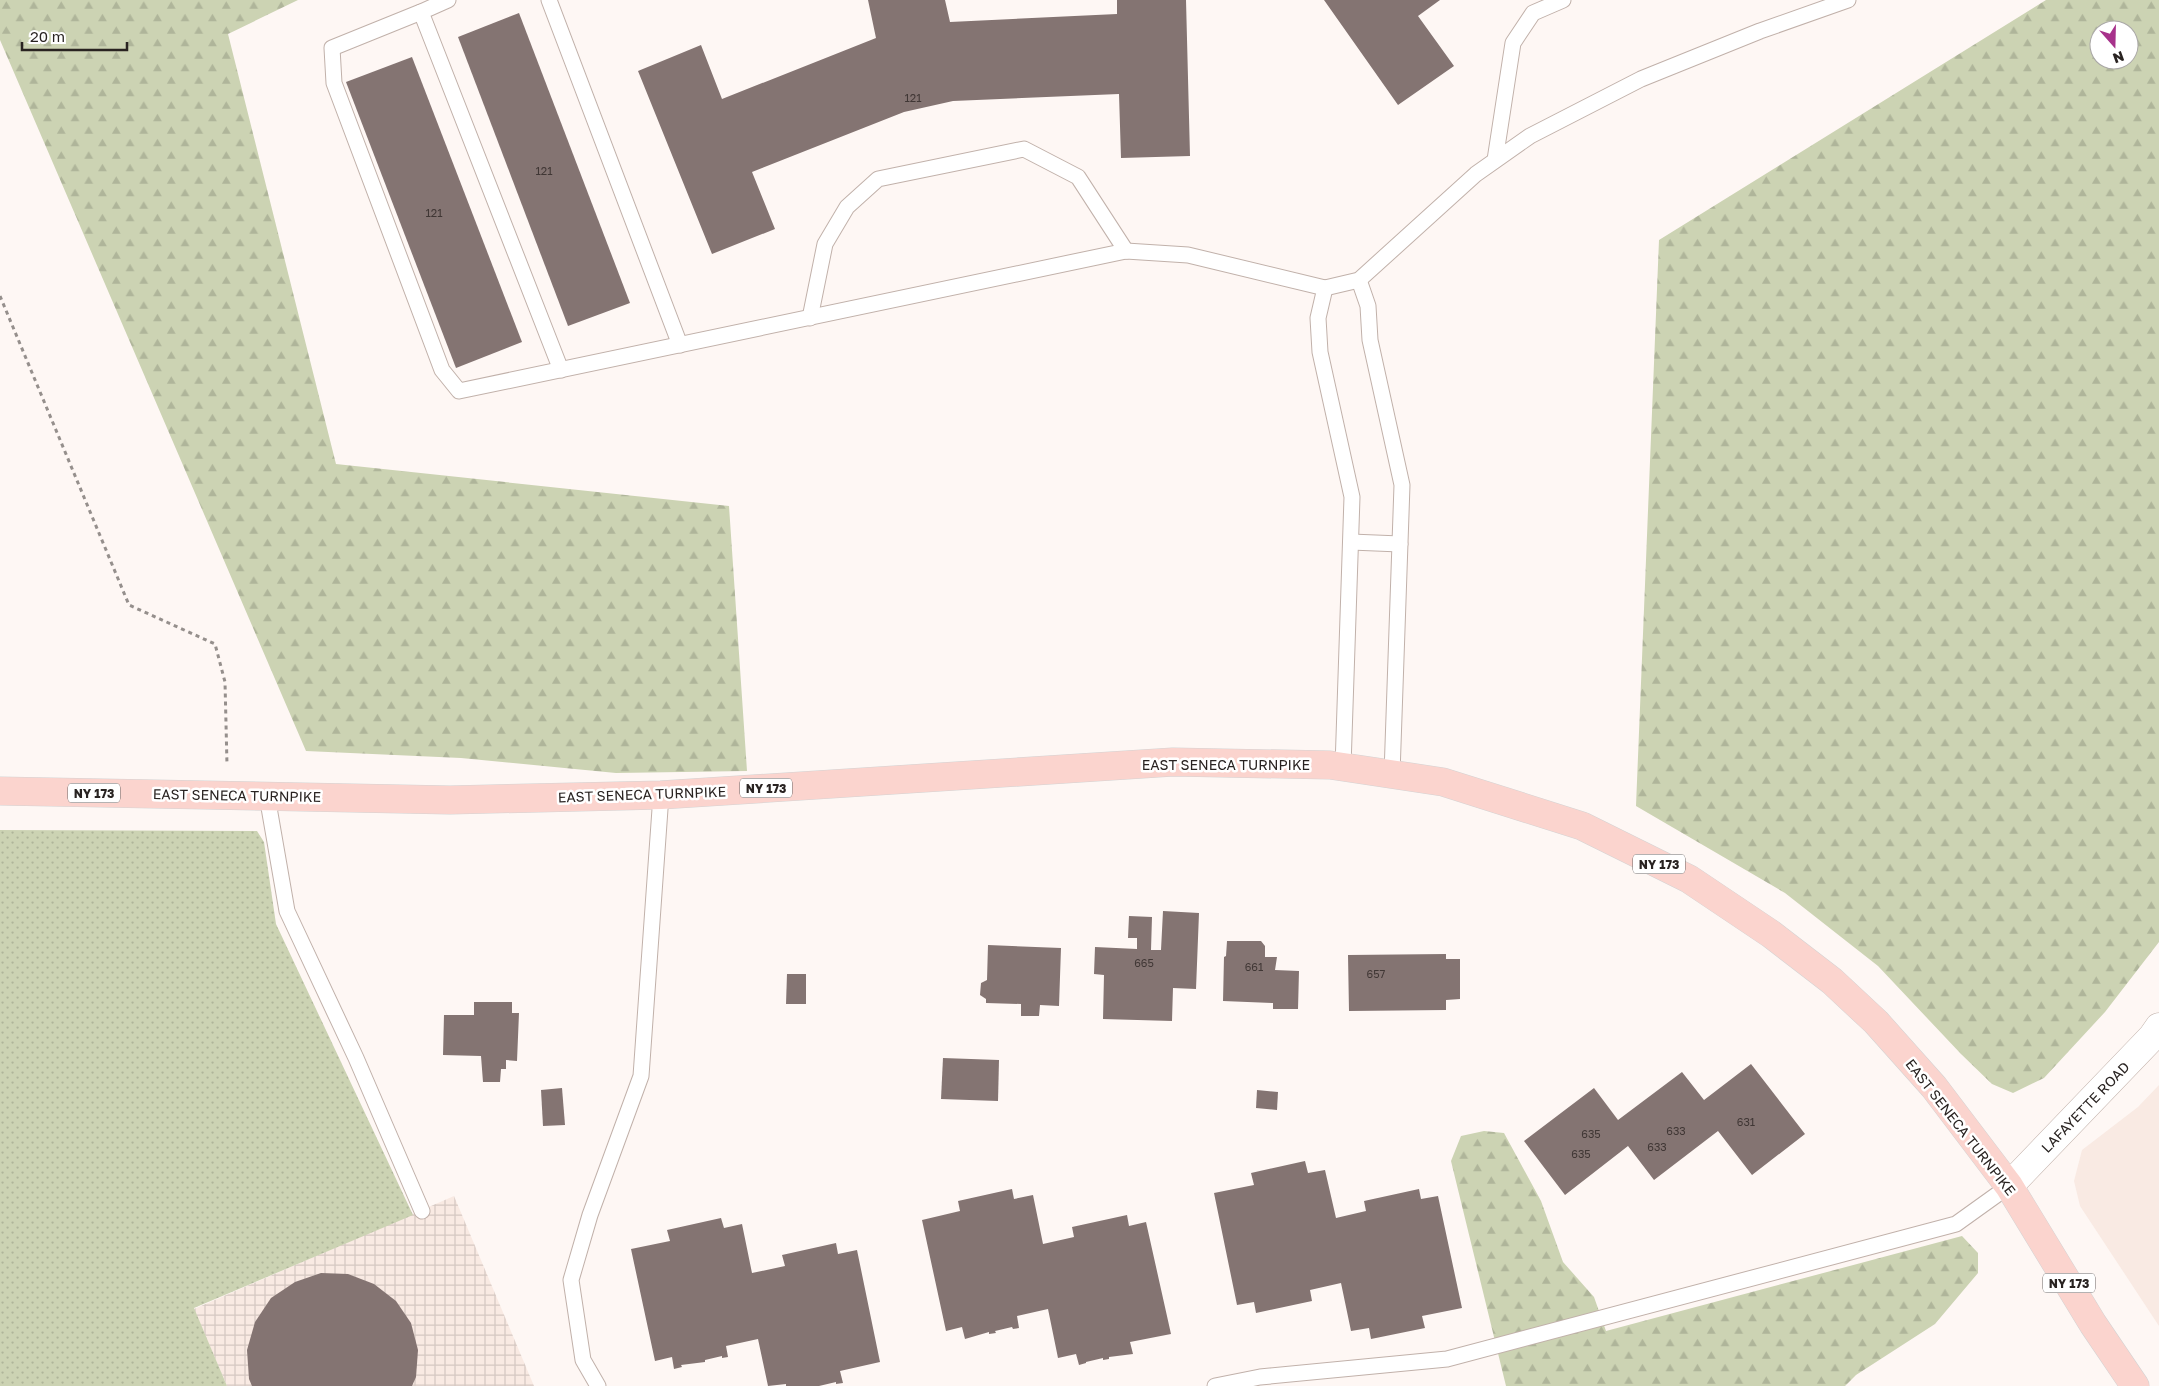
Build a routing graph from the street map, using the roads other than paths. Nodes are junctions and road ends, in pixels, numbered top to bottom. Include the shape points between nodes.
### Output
1 (448, 0) edge
2 (549, 0) edge
3 (1563, 0) edge
4 (1848, 0) edge
5 (421, 12) junction
6 (1495, 160) junction
7 (1126, 251) junction
8 (1359, 280) junction
9 (1326, 288) junction
10 (810, 318) junction
11 (680, 345) junction
12 (561, 370) junction
13 (1351, 542) junction
14 (1400, 544) junction
15 (1343, 767) junction
16 (1392, 774) junction
17 (0, 791) edge
18 (661, 795) junction
19 (267, 796) junction
20 (2159, 1027) edge
21 (2009, 1186) junction
22 (422, 1211) dead end
23 (598, 1386) edge
24 (1215, 1386) edge
25 (2135, 1386) edge

1 - 5 lane
2 - 11 lane
3 - 6 lane via 1533,13 1513,43
4 - 6 lane via 1641,79 1530,136
5 - 12 lane
5 - 12 lane via 332,48 333,66 334,83 442,370 459,392
6 - 8 lane
7 - 9 lane via 1188,255
7 - 10 lane
7 - 10 lane via 1078,177 1024,149 878,179 847,207 825,244
8 - 9 lane
8 - 14 lane via 1368,306 1370,340 1402,485
9 - 13 lane via 1318,318 1320,352 1352,496
10 - 11 lane
11 - 12 lane
13 - 14 lane
13 - 15 lane
14 - 16 lane
15 - 16 main road, EAST SENECA TURNPIKE / NY 173
15 - 18 main road, EAST SENECA TURNPIKE / NY 173 via 1330,764 1173,762
16 - 21 main road, EAST SENECA TURNPIKE / NY 173 via 1443,782 1582,826 1689,880 1771,934 1832,981 1876,1022 1934,1088
17 - 19 main road, EAST SENECA TURNPIKE / NY 173
18 - 19 main road, EAST SENECA TURNPIKE / NY 173 via 450,800
18 - 23 lane via 641,1076 590,1215 571,1280 582,1360
19 - 22 lane via 287,911 356,1058
20 - 21 street, LAFAYETTE ROAD
21 - 24 lane via 1956,1224 1447,1360 1260,1377
21 - 25 main road, EAST SENECA TURNPIKE / NY 173

